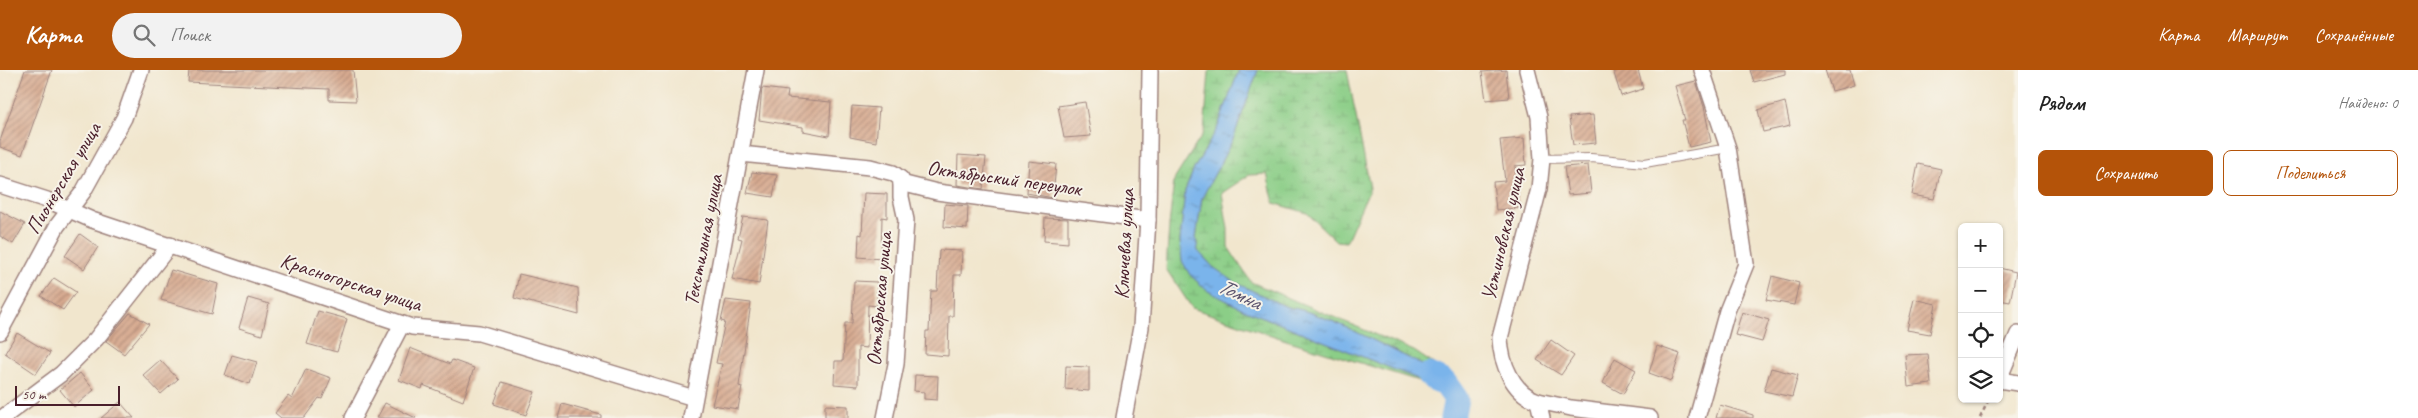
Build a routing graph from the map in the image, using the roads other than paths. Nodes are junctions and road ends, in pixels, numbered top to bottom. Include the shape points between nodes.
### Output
1 (141, 70) edge
2 (756, 70) edge
3 (1150, 70) edge
4 (1527, 70) edge
5 (1702, 70) edge
6 (1728, 148) junction
7 (741, 154) junction
8 (1542, 159) junction
9 (901, 183) junction
10 (0, 185) edge
11 (69, 209) junction
12 (1148, 220) junction
13 (170, 245) junction
14 (402, 324) junction
15 (0, 332) edge
16 (2018, 334) edge
17 (2003, 370) edge
18 (2003, 381) edge
19 (2018, 383) edge
20 (694, 398) junction
21 (1538, 401) junction
22 (2, 418) edge
23 (353, 418) edge
24 (691, 418) edge
25 (885, 418) edge
26 (1124, 418) edge
27 (1542, 418) edge
28 (1650, 418) edge
29 (1697, 418) edge

1 - 11 street, Пионерская улица via 124,118 83,192
2 - 7 street, Текстильная улица
3 - 12 street, Ключевая улица
4 - 8 street, Устиновская улица via 1539,117
5 - 6 street
6 - 8 lane via 1645,162
6 - 29 street via 1746,264 1727,310
7 - 9 street, Октябрьский переулок via 870,167 892,173 901,179
7 - 20 street, Текстильная улица
8 - 21 street, Устиновская улица via 1539,189 1500,338 1501,356 1513,382 1527,398
9 - 12 street, Октябрьский переулок via 937,192
9 - 25 street, Октябрьская улица via 906,220 896,364
10 - 11 street, Красногорская улица
11 - 13 street, Красногорская улица via 92,220
11 - 15 street, Пионерская улица
12 - 26 street, Ключевая улица via 1141,327
13 - 14 street, Красногорская улица
13 - 22 street via 96,339 61,374
14 - 20 street, Красногорская улица via 479,333
14 - 23 street
16 - 17 street
18 - 19 street
20 - 24 street, Текстильная улица
21 - 27 street
21 - 28 street

